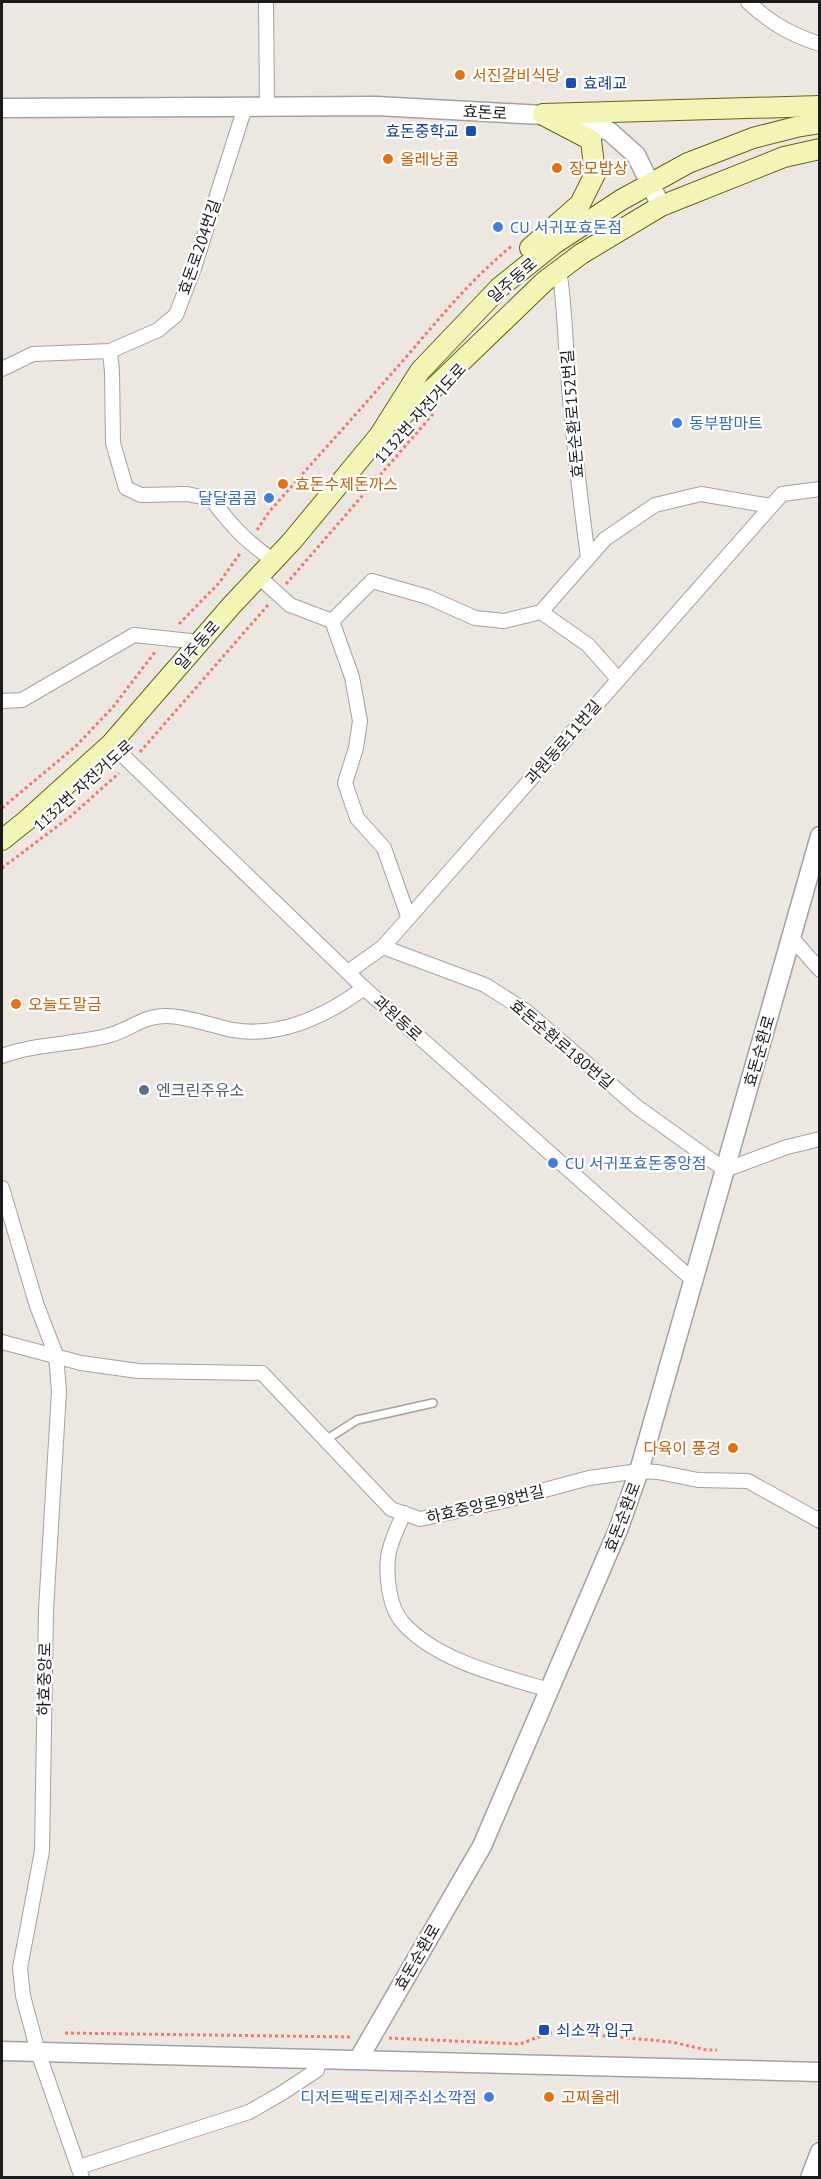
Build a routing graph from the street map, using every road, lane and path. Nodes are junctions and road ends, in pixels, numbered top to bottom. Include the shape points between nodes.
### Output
1 (266, 2) edge
2 (748, 2) edge
3 (819, 44) edge
4 (819, 106) edge
5 (245, 107) junction
6 (267, 107) junction
7 (2, 108) edge
8 (543, 114) junction
9 (819, 123) edge
10 (819, 149) edge
11 (651, 182) junction
12 (661, 206) junction
13 (560, 270) junction
14 (110, 351) junction
15 (2, 369) edge
16 (420, 371) junction
17 (440, 407) dead end
18 (379, 436) junction
19 (819, 489) edge
20 (771, 506) junction
21 (588, 558) junction
22 (273, 560) junction
23 (258, 576) junction
24 (278, 594) junction
25 (541, 612) junction
26 (332, 621) junction
27 (200, 642) junction
28 (618, 680) junction
29 (2, 701) edge
30 (111, 744) junction
31 (130, 763) junction
32 (819, 836) edge
33 (2, 840) edge
34 (2, 868) edge
35 (408, 916) junction
36 (791, 937) junction
37 (382, 947) junction
38 (819, 970) edge
39 (348, 972) junction
40 (364, 988) junction
41 (2, 1056) edge
42 (819, 1138) edge
43 (725, 1170) junction
44 (2, 1188) edge
45 (694, 1281) junction
46 (2, 1342) edge
47 (56, 1355) junction
48 (433, 1403) dead end
49 (324, 1441) junction
50 (639, 1472) junction
51 (404, 1514) junction
52 (819, 1521) edge
53 (549, 1690) junction
54 (2, 2051) edge
55 (38, 2052) junction
56 (319, 2059) junction
57 (358, 2060) junction
58 (819, 2072) edge
59 (819, 2152) edge
60 (81, 2172) edge
61 (810, 2178) edge

1 - 6 street
2 - 3 street via 768,20
4 - 8 main road
5 - 6 street, 효돈로
5 - 7 street, 효돈로
5 - 14 street, 효돈로204번길 via 176,315 158,330
6 - 8 street, 효돈로 via 376,106
8 - 11 street, 효돈로 via 609,131 636,155
8 - 16 main road via 591,140 595,174 580,204 476,294 454,318
9 - 11 main road, 일주동로 via 753,138
10 - 12 main road, 일주동로 via 784,157
11 - 12 street, 효돈로
11 - 16 main road, 일주동로 via 554,244 500,287
12 - 13 main road, 일주동로
13 - 18 main road, 일주동로
13 - 21 street, 효돈순환로152번길 via 576,472
14 - 15 street, 효돈로204번길 via 33,354
14 - 22 street via 113,443 126,488 141,495 187,494 211,499 248,543
16 - 18 main road, 일주동로
17 - 24 path, 1132번 자전거도로
18 - 22 main road, 일주동로
19 - 20 street via 782,494
20 - 21 street via 701,494 655,505 605,539
20 - 28 street, 과원동로11번길
21 - 25 street
22 - 23 main road, 일주동로
23 - 24 street
23 - 27 main road, 일주동로
24 - 26 street via 290,605
24 - 31 path, 1132번 자전거도로
25 - 26 street via 504,621 475,618 429,597 372,580
25 - 28 street via 588,645
26 - 35 street via 352,678 360,721 345,783 357,818 384,848
27 - 29 street via 134,635 22,700
27 - 30 main road, 일주동로
28 - 35 street, 과원동로11번길
30 - 31 street, 과원동로
30 - 33 main road, 일주동로
31 - 34 path, 1132번 자전거도로 via 71,816
31 - 39 street, 과원동로
32 - 36 street, 효돈순환로
35 - 37 street, 과원동로11번길
36 - 38 street
36 - 43 street, 효돈순환로
37 - 39 street, 과원동로11번길
37 - 43 street, 효돈순환로180번길 via 485,985 526,1011 637,1107
39 - 40 street, 과원동로
40 - 41 street via 312,1018 276,1031 234,1030 166,1016 139,1021 110,1035
40 - 45 street, 과원동로
42 - 43 street
43 - 45 street, 효돈순환로
44 - 47 street, 하효중앙로 via 37,1306
45 - 50 street, 효돈순환로
46 - 47 street, 하효중앙로98번길
47 - 49 street, 하효중앙로98번길 via 81,1364 138,1371 262,1373
47 - 55 street, 하효중앙로 via 59,1391 46,1621 42,1851 20,1968
48 - 49 lane via 357,1420
49 - 51 street, 하효중앙로98번길 via 391,1509
50 - 51 street, 하효중앙로98번길 via 589,1478 420,1519
50 - 52 street, 하효중앙로98번길 via 698,1480 748,1481
50 - 53 street, 효돈순환로
51 - 53 street via 388,1554 387,1572 392,1601 401,1622 440,1651 483,1670
53 - 57 street, 효돈순환로 via 482,1846
54 - 55 street
55 - 56 street
55 - 60 street, 하효중앙로
56 - 57 street
56 - 60 street, 하효중앙로 via 316,2070 249,2112
57 - 58 street
59 - 61 street

